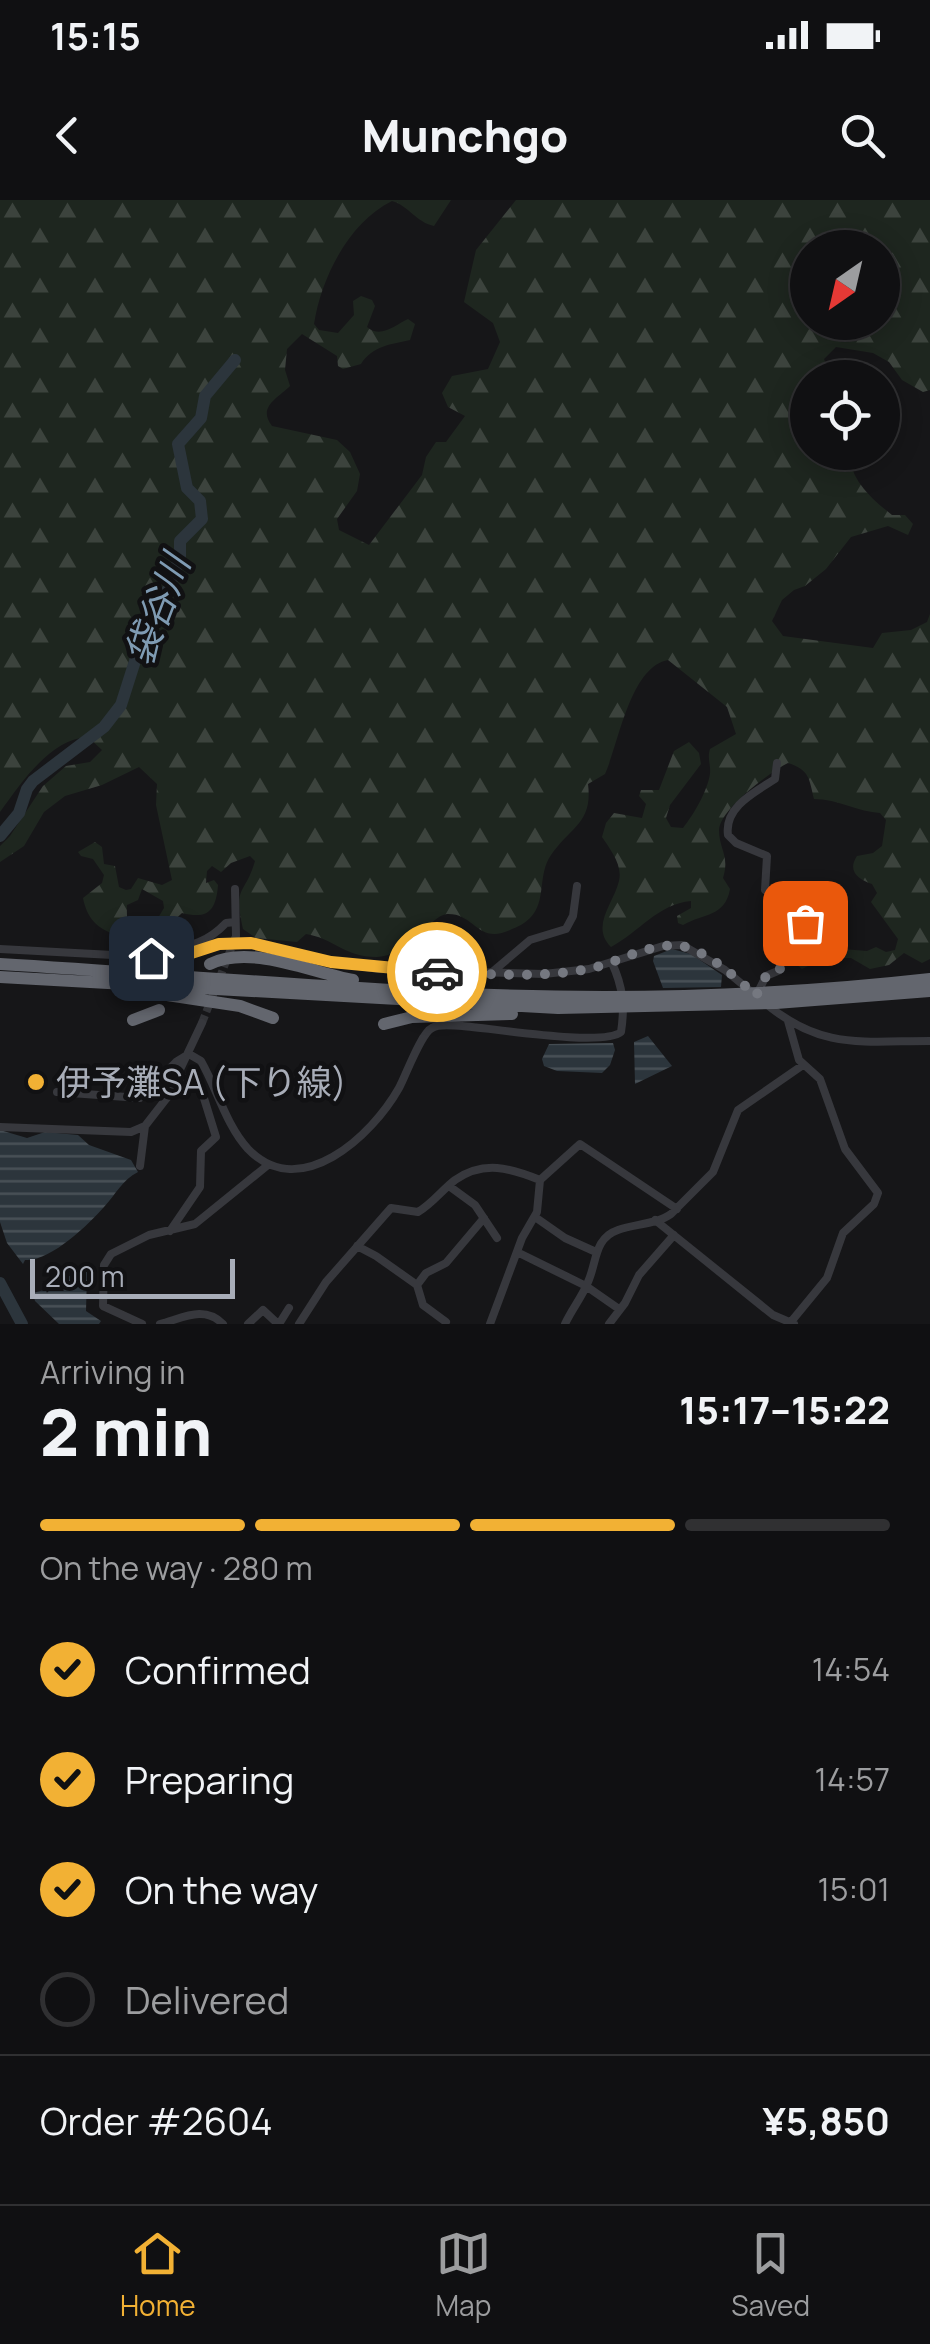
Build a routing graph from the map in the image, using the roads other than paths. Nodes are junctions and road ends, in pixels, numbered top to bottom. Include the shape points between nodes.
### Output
1 (777, 763) dead end
2 (577, 886) dead end
3 (234, 889) dead end
4 (235, 922) junction
5 (236, 936) tunnel mouth
6 (0, 949) edge
7 (162, 958) junction
8 (612, 963) junction
9 (0, 964) edge
10 (210, 964) dead end
11 (490, 974) junction
12 (0, 977) edge
13 (930, 979) edge
14 (930, 991) edge
15 (761, 994) junction
16 (513, 995) junction
17 (619, 1002) junction
18 (159, 1010) dead end
19 (273, 1018) dead end
20 (133, 1020) dead end
21 (788, 1021) junction
22 (202, 1024) tunnel mouth
23 (384, 1024) dead end
24 (930, 1040) edge
25 (190, 1054) junction
26 (803, 1066) junction
27 (58, 1092) dead end
28 (166, 1098) junction
29 (146, 1126) junction
30 (0, 1128) edge
31 (268, 1165) junction
32 (140, 1166) dead end
33 (540, 1180) junction
34 (449, 1186) junction
35 (677, 1209) junction
36 (535, 1217) junction
37 (484, 1218) junction
38 (655, 1220) junction
39 (170, 1232) junction
40 (674, 1235) junction
41 (497, 1238) dead end
42 (356, 1246) junction
43 (517, 1252) junction
44 (596, 1252) junction
45 (417, 1285) junction
46 (586, 1286) junction
47 (289, 1308) dead end
48 (620, 1309) junction
49 (200, 1312) junction
50 (770, 1313) junction
51 (448, 1323) edge
52 (792, 1323) edge
53 (142, 1324) edge
54 (160, 1324) edge
55 (195, 1324) edge
56 (223, 1324) edge
57 (248, 1324) edge
58 (278, 1324) edge
59 (299, 1324) edge
60 (490, 1324) edge
61 (565, 1324) edge
62 (609, 1324) edge
63 (761, 1324) edge

1 - 15 street via 774,779 734,811 728,835 767,856 763,880 770,895 785,898 812,889 834,899 836,912 828,924 794,927 779,948 780,970 766,976
2 - 11 street via 566,929 530,940
3 - 4 street
4 - 5 street
4 - 7 street via 200,942 165,948
6 - 7 street
7 - 11 street via 251,943 331,962
8 - 11 street via 566,973
8 - 15 street via 682,946
8 - 31 street via 624,1003 614,1037 433,1027 390,1104 342,1150 305,1169
9 - 16 highway
10 - 16 highway via 256,956 359,982
12 - 17 highway via 450,1004
12 - 19 highway via 194,998
13 - 15 highway
14 - 17 highway via 776,1004
15 - 17 highway
15 - 21 street
16 - 17 highway
17 - 23 highway
18 - 20 highway
21 - 24 street via 844,1041
21 - 26 street
22 - 25 street
25 - 27 street via 140,1098
25 - 28 street
25 - 31 street via 201,1062 246,1147
26 - 35 street via 738,1110 713,1172
26 - 52 street via 820,1079 844,1150 878,1193 843,1233 827,1278
28 - 29 street
28 - 39 street via 185,1078 198,1079 216,1137 200,1151 200,1187
29 - 30 street via 111,1133
29 - 32 street
31 - 39 street via 195,1224
33 - 34 street via 502,1166
33 - 35 street via 586,1144
33 - 36 street
34 - 37 street
34 - 42 street via 418,1212 391,1208
35 - 38 street
36 - 43 street
36 - 44 street
37 - 41 street
37 - 45 street
38 - 40 street
38 - 44 street via 611,1233
39 - 53 street via 149,1235 111,1254 104,1265 103,1306
40 - 48 street
40 - 50 street
42 - 45 street
42 - 59 street
43 - 46 street
43 - 60 street
44 - 46 street
45 - 51 street via 423,1305
46 - 48 street
46 - 61 street
47 - 58 street
48 - 62 street
49 - 54 street
49 - 55 street
49 - 56 street
50 - 52 street
50 - 63 street
57 - 58 street via 263,1310

